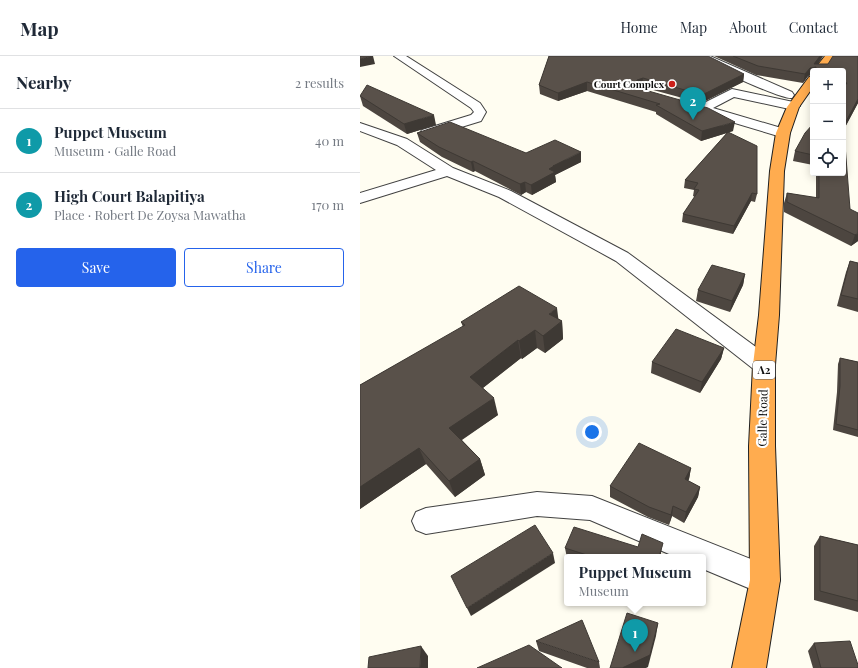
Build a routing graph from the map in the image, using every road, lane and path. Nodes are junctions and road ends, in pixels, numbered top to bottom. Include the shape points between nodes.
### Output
1 (399, 56) edge
2 (702, 56) edge
3 (830, 56) edge
4 (821, 68) edge
5 (810, 83) edge
6 (796, 103) junction
7 (687, 105) edge
8 (702, 109) junction
9 (360, 127) edge
10 (783, 133) junction
11 (402, 142) junction
12 (448, 171) junction
13 (360, 198) edge
14 (764, 365) junction
15 (426, 521) dead end
16 (703, 554) edge
17 (706, 555) edge
18 (765, 580) junction
19 (749, 668) edge

1 - 11 street via 476,106 480,112 476,118
2 - 6 street
3 - 4 highway
5 - 6 highway, Galle Road / A2
6 - 8 street via 732,93
6 - 10 highway, Galle Road / A2
7 - 8 street
8 - 10 street
9 - 11 street
10 - 14 highway, Galle Road / A2 via 774,204
11 - 12 street
12 - 13 street
12 - 14 street via 505,194 622,257
14 - 18 highway, Galle Road / A2 via 762,446
15 - 16 street via 537,504 592,508
17 - 18 street
18 - 19 highway, Galle Road / A2

